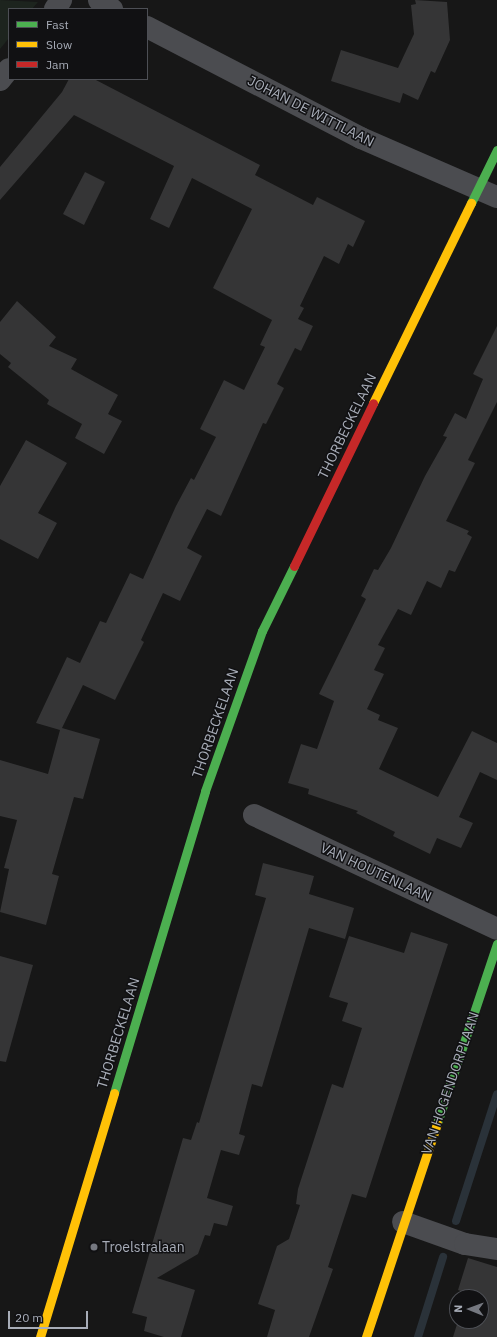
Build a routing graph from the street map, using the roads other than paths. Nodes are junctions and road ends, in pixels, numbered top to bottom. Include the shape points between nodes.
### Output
1 (99, 0) edge
2 (111, 8) edge
3 (148, 28) edge
4 (8, 70) edge
5 (0, 80) edge
6 (497, 150) edge
7 (488, 193) edge
8 (254, 815) dead end
9 (497, 928) edge
10 (497, 944) edge
11 (403, 1222) junction
12 (497, 1249) edge
13 (40, 1337) edge
14 (366, 1337) edge

1 - 2 street
3 - 7 street, JOHAN DE WITTLAAN via 361,138
4 - 5 street
6 - 7 main road, THORBECKELAAN
7 - 13 main road, THORBECKELAAN via 262,631 206,791
8 - 9 street, VAN HOUTENLAAN
10 - 11 main road, VAN HOGENDORPLAAN
11 - 12 street via 465,1244
11 - 14 main road, VAN HOGENDORPLAAN

